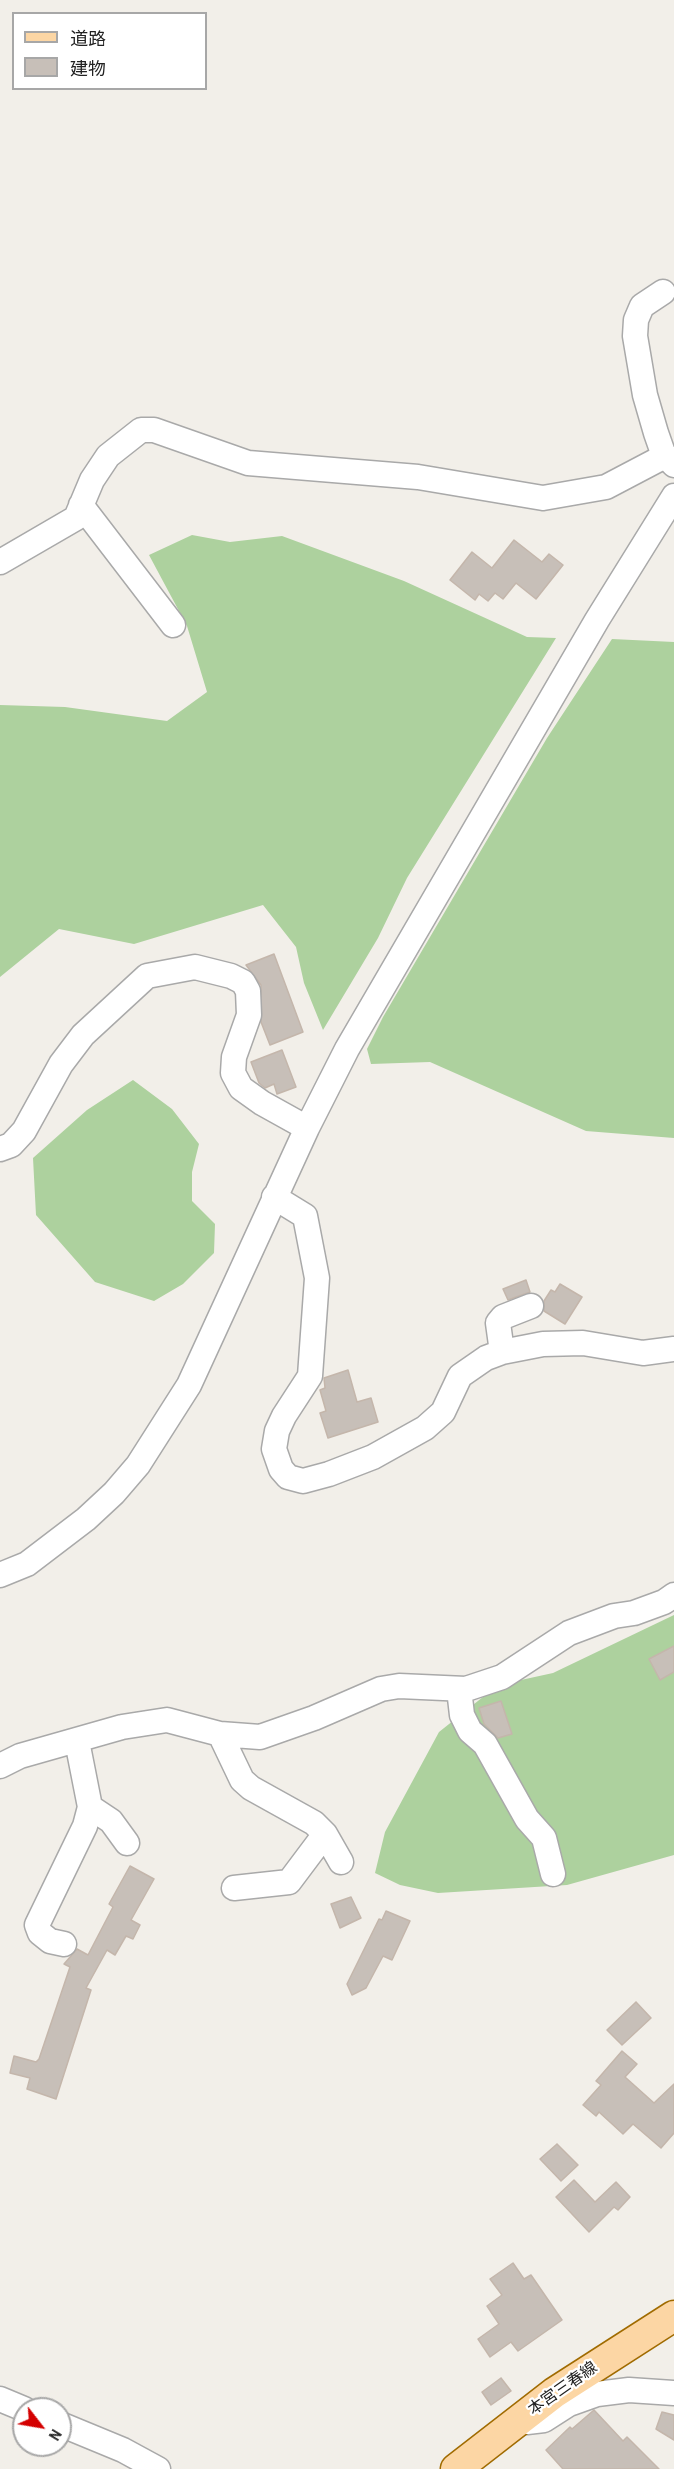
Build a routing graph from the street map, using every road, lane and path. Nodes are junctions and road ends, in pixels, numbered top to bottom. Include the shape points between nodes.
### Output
1 (663, 292) dead end
2 (670, 460) edge
3 (674, 496) edge
4 (81, 505) junction
5 (0, 562) edge
6 (173, 626) dead end
7 (307, 1128) junction
8 (0, 1149) edge
9 (274, 1197) junction
10 (531, 1305) dead end
11 (674, 1349) edge
12 (502, 1352) junction
13 (0, 1575) edge
14 (674, 1595) edge
15 (459, 1689) junction
16 (220, 1734) junction
17 (77, 1741) junction
18 (0, 1766) edge
19 (90, 1807) junction
20 (325, 1834) junction
21 (128, 1843) dead end
22 (341, 1862) dead end
23 (553, 1874) dead end
24 (234, 1888) dead end
25 (64, 1944) dead end
26 (674, 2316) edge
27 (674, 2393) edge
28 (520, 2420) junction
29 (72, 2429) edge
30 (158, 2469) edge
31 (456, 2469) edge

1 - 2 street via 642,306 635,336 645,395
2 - 4 street via 606,487 543,498 418,477 248,463 154,430 141,430 108,456
3 - 7 street via 597,620 353,1038
4 - 5 street via 76,518
4 - 6 street
7 - 8 street via 241,1088 233,1073 234,1057 249,1015 248,991 243,982 231,976 195,967 147,976 83,1035 61,1064 24,1131 11,1145
7 - 9 street
9 - 12 street via 305,1216 317,1278 310,1376 284,1416 273,1449 288,1477 303,1481 329,1474 373,1457 425,1428 442,1412 460,1376
9 - 13 street via 189,1385 138,1465 86,1519 27,1564
10 - 12 street via 498,1323
11 - 12 street via 643,1353 583,1343 543,1344
14 - 15 street via 634,1613 614,1616 569,1633 502,1677
15 - 16 street via 381,1689 260,1737
15 - 23 street via 462,1715 470,1731 485,1743 527,1819 544,1838
16 - 17 street via 167,1720 122,1726
16 - 20 street via 242,1780 314,1823
17 - 18 street via 20,1756
17 - 19 street
19 - 21 street via 111,1821
19 - 25 street via 85,1826 37,1925 50,1941
20 - 22 street
20 - 24 street via 289,1882
26 - 28 main road, 本宮三春線 via 554,2393
27 - 28 street via 629,2390 597,2394 569,2404 544,2420
28 - 31 main road, 本宮三春線
29 - 30 street

